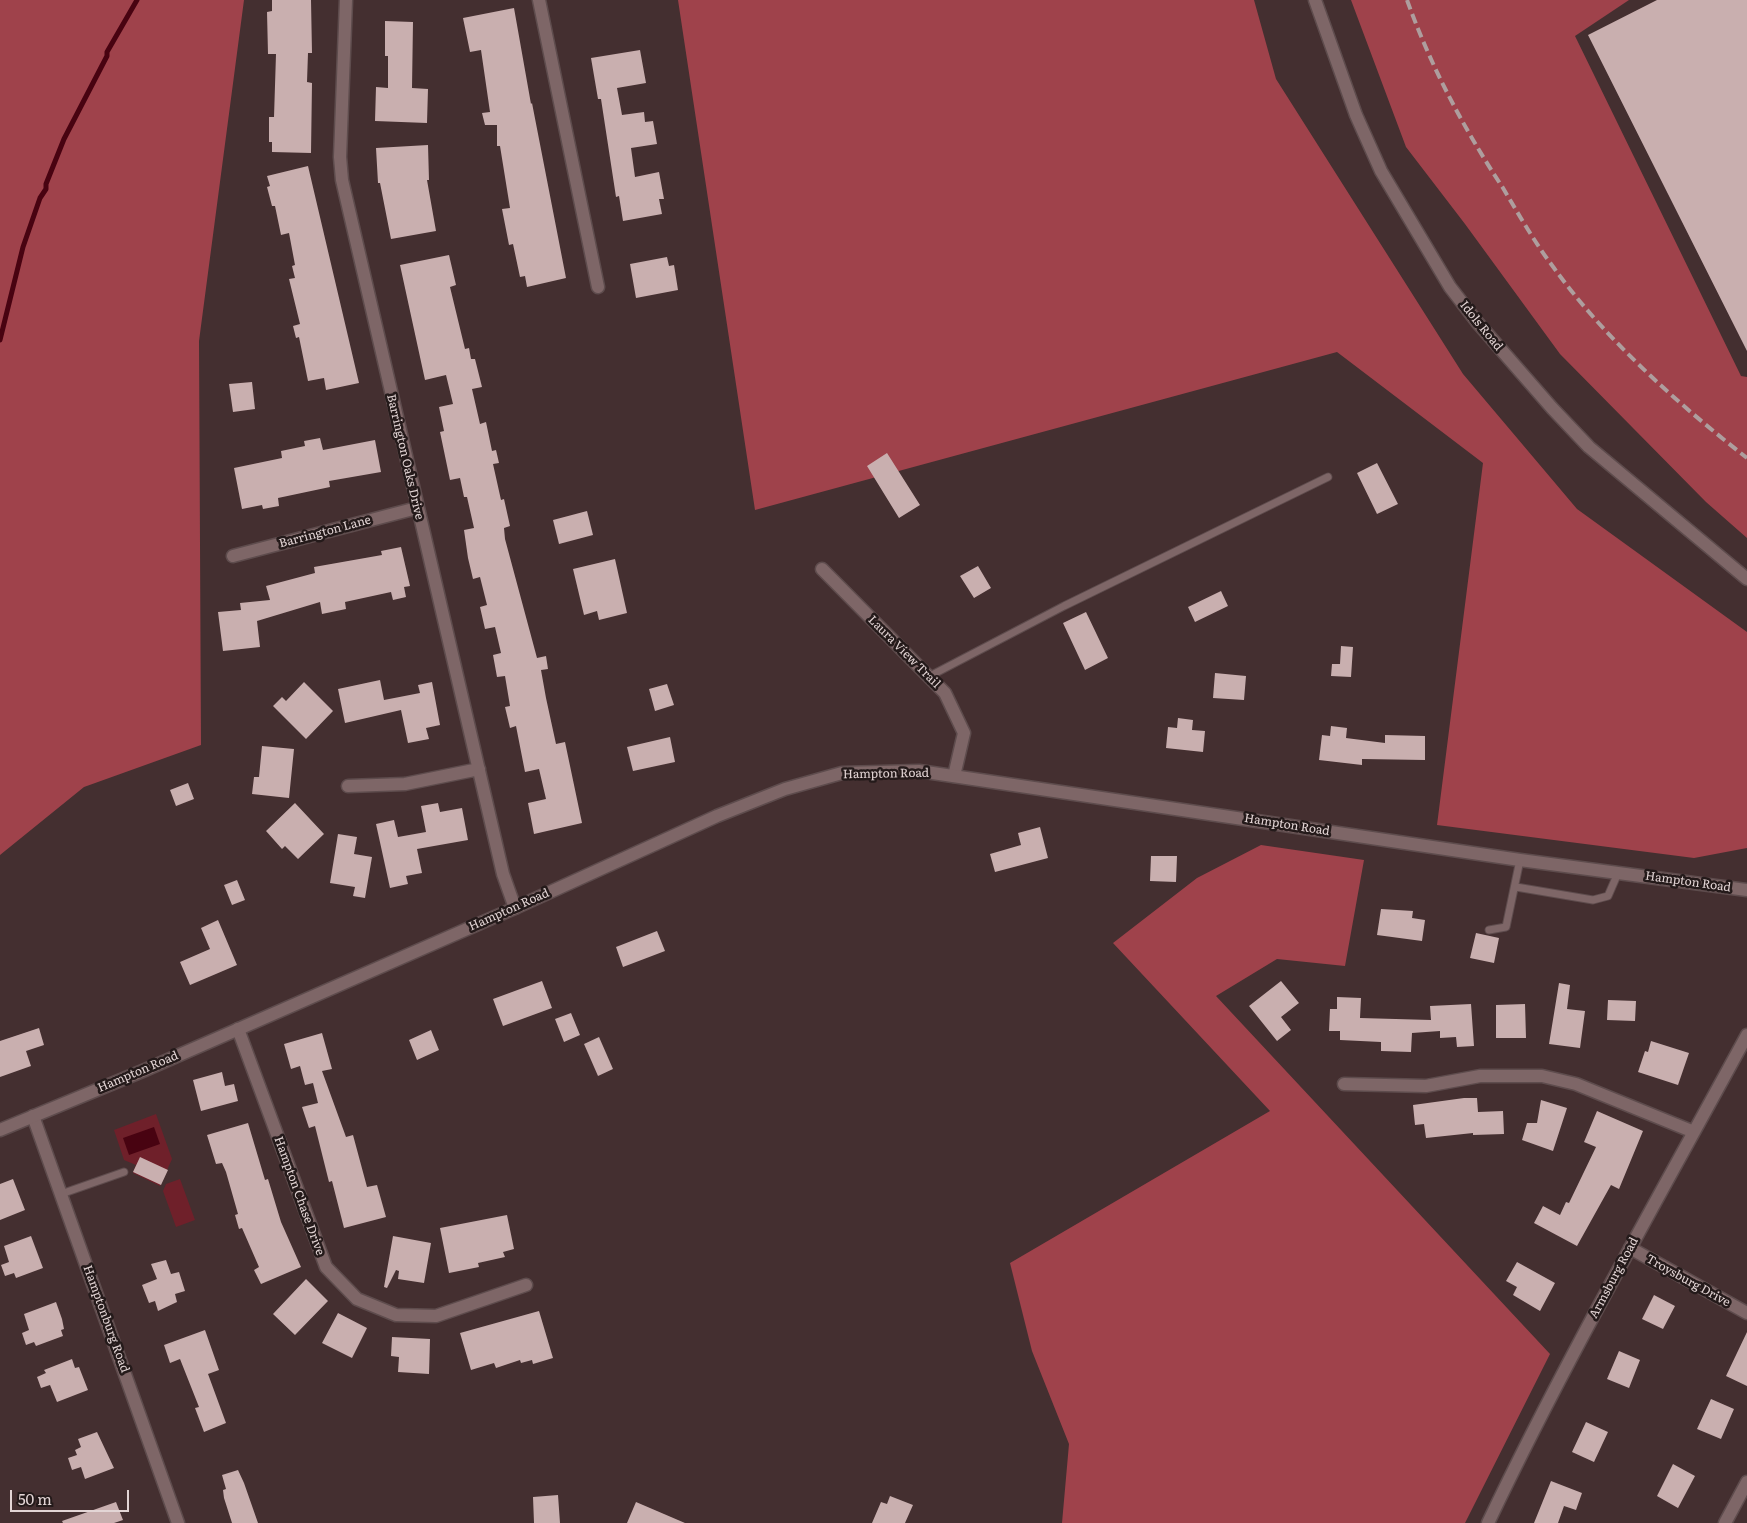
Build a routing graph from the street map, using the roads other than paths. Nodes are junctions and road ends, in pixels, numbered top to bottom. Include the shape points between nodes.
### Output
1 (346, 0) edge
2 (539, 0) edge
3 (1315, 0) edge
4 (598, 287) dead end
5 (1328, 477) dead end
6 (417, 508) junction
7 (234, 556) dead end
8 (822, 569) dead end
9 (1747, 579) edge
10 (928, 677) junction
11 (479, 769) junction
12 (954, 776) junction
13 (348, 786) dead end
14 (1520, 860) junction
15 (1618, 873) junction
16 (1516, 887) junction
17 (1747, 890) edge
18 (514, 908) junction
19 (1489, 930) dead end
20 (238, 1029) junction
21 (1747, 1035) edge
22 (1344, 1084) dead end
23 (33, 1116) junction
24 (0, 1130) edge
25 (1694, 1132) junction
26 (124, 1172) dead end
27 (61, 1194) junction
28 (1630, 1248) junction
29 (526, 1284) dead end
30 (1747, 1313) edge
31 (1747, 1482) edge
32 (178, 1523) edge
33 (1488, 1523) edge
34 (1725, 1523) edge

1 - 6 street, Barrington Oaks Drive via 340,157 342,180
2 - 4 street
3 - 9 street, Idols Road via 1356,115 1381,170 1450,287 1471,315 1589,447
5 - 10 lane via 1064,606
6 - 7 street, Barrington Lane
6 - 11 street, Barrington Oaks Drive
8 - 10 street, Laura View Trail
10 - 12 street, Laura View Trail via 945,693 964,733
11 - 13 street via 405,784
11 - 18 street, Barrington Oaks Drive
12 - 14 street, Hampton Road
12 - 18 street, Hampton Road via 919,771 842,773 785,789 717,816
14 - 15 street, Hampton Road
14 - 16 lane
15 - 16 lane via 1608,896 1593,900
15 - 17 street, Hampton Road
16 - 19 lane via 1506,927
18 - 20 street, Hampton Road
20 - 23 street, Hampton Road
20 - 29 street, Hampton Chase Drive via 326,1267 356,1299 396,1315 436,1316
21 - 25 street, Armsburg Road
22 - 25 street via 1426,1086 1480,1076 1542,1076 1576,1084
23 - 24 street, Hampton Road
23 - 27 street, Hamptonburg Road
25 - 28 street, Armsburg Road
26 - 27 lane
27 - 32 street, Hamptonburg Road
28 - 30 street, Troysburg Drive
28 - 33 street, Armsburg Road
31 - 34 street

